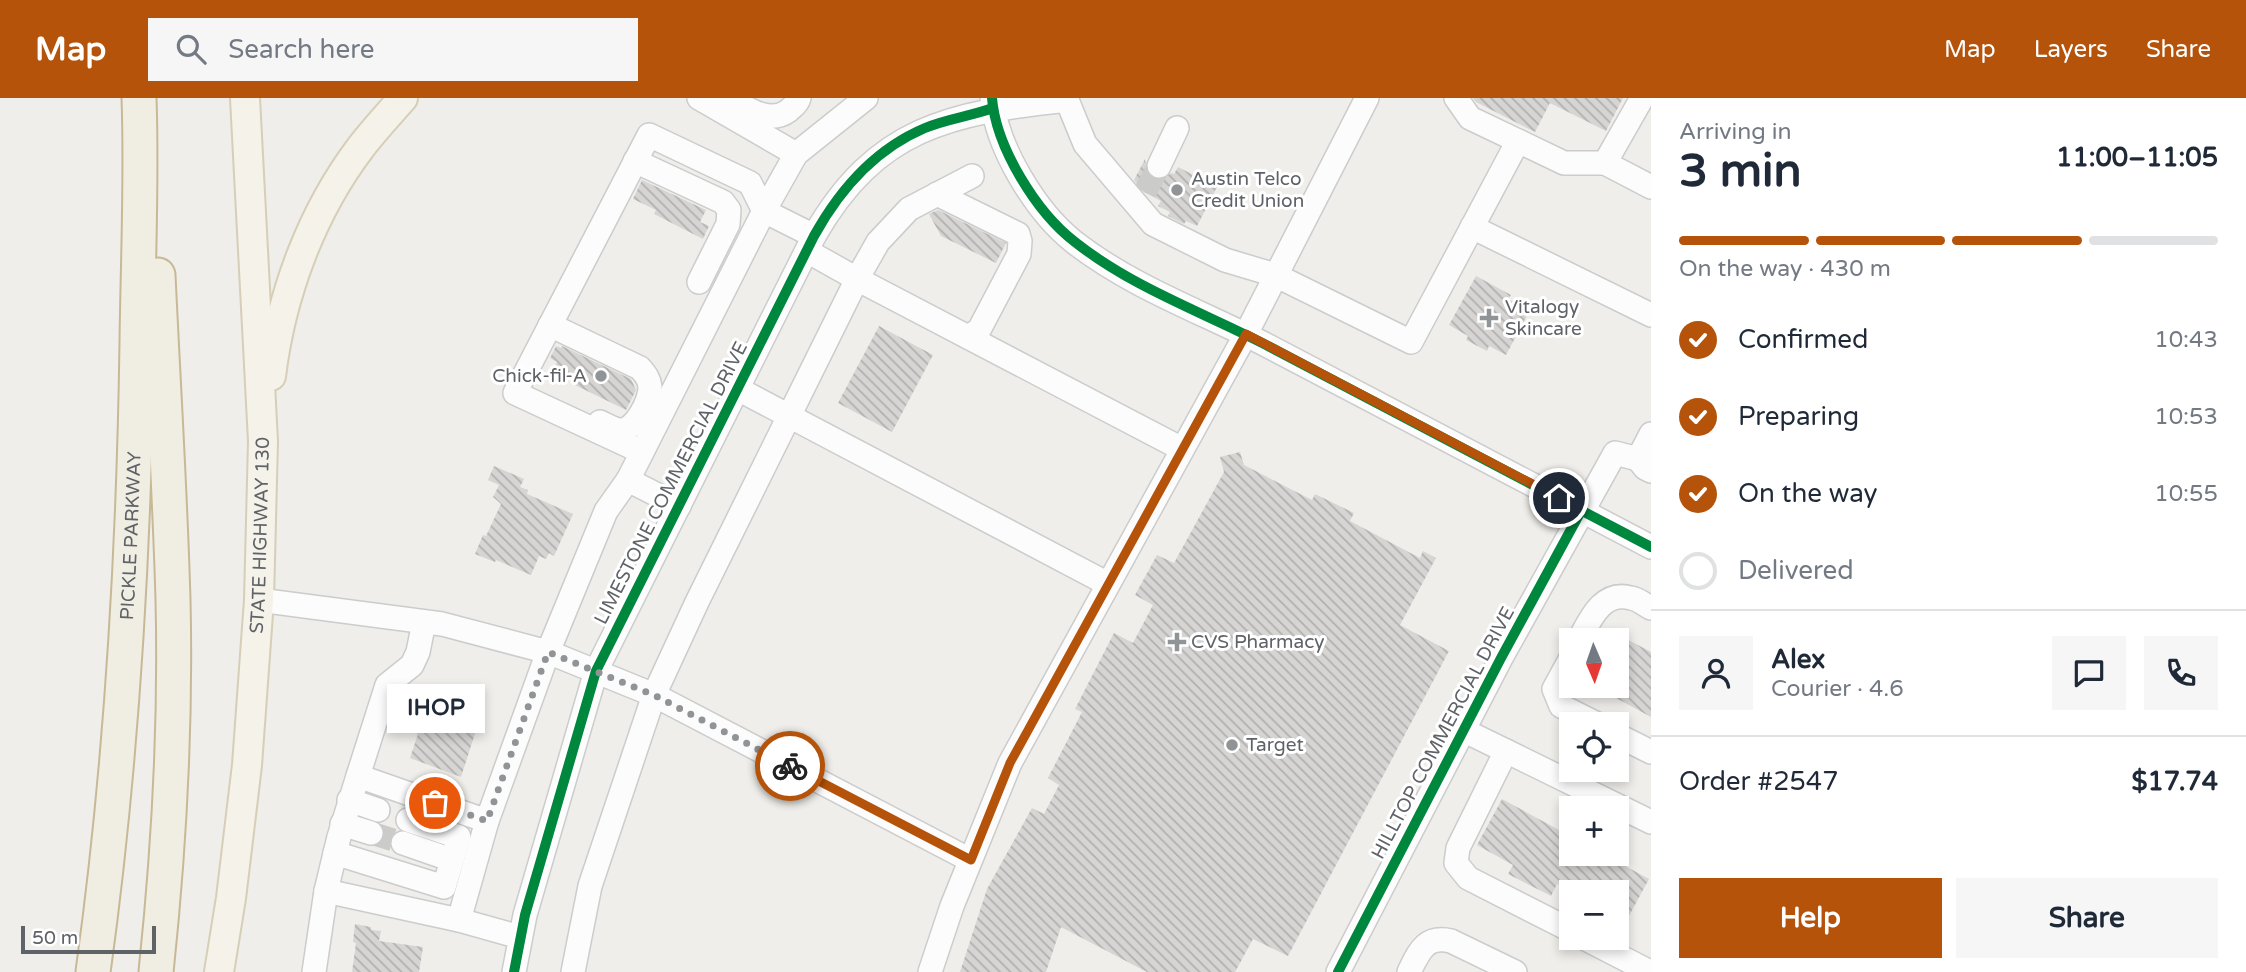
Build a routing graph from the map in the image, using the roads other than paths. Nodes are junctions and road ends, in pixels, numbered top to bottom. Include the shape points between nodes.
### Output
1 (245, 98) edge
2 (403, 98) edge
3 (699, 98) edge
4 (728, 98) edge
5 (799, 98) edge
6 (866, 98) edge
7 (1367, 98) edge
8 (1456, 98) edge
9 (1642, 98) edge
10 (993, 103) edge
11 (139, 113) edge
12 (1177, 128) dead end
13 (1518, 141) junction
14 (796, 153) junction
15 (635, 161) junction
16 (1605, 163) junction
17 (1159, 166) tunnel mouth
18 (972, 176) dead end
19 (1651, 187) edge
20 (937, 194) junction
21 (764, 211) junction
22 (1472, 227) junction
23 (810, 243) junction
24 (1275, 275) junction
25 (857, 279) junction
26 (699, 282) dead end
27 (1651, 315) edge
28 (550, 325) junction
29 (1246, 334) junction
30 (968, 337) junction
31 (534, 357) junction
32 (738, 389) junction
33 (789, 416) junction
34 (1651, 434) edge
35 (263, 441) junction
36 (1182, 449) junction
37 (642, 452) junction
38 (1644, 465) edge
39 (628, 480) junction
40 (679, 506) junction
41 (1581, 511) junction
42 (1651, 547) edge
43 (1108, 584) junction
44 (259, 600) junction
45 (1651, 608) edge
46 (424, 622) junction
47 (1585, 628) edge
48 (548, 652) junction
49 (596, 671) junction
50 (1559, 680) edge
51 (654, 695) junction
52 (1574, 712) edge
53 (1463, 730) junction
54 (1629, 741) edge
55 (1506, 751) junction
56 (1651, 752) edge
57 (358, 776) junction
58 (346, 812) junction
59 (487, 821) junction
60 (375, 822) tunnel mouth
61 (1651, 822) edge
62 (406, 832) tunnel mouth
63 (335, 853) junction
64 (971, 860) junction
65 (326, 891) junction
66 (459, 920) junction
67 (1559, 925) edge
68 (520, 937) junction
69 (1607, 950) edge
70 (93, 972) edge
71 (156, 972) edge
72 (219, 972) edge
73 (314, 972) edge
74 (514, 972) edge
75 (573, 972) edge
76 (930, 972) edge
77 (1338, 972) edge
78 (1409, 972) edge
79 (1515, 972) edge
80 (1650, 972) edge

1 - 35 main road, STATE HIGHWAY 130
2 - 35 main road via 360,149 324,206 293,274 274,358
3 - 14 street
4 - 5 street via 764,116 782,115
6 - 14 street
7 - 24 street
8 - 13 street via 1470,118
9 - 16 street
10 - 23 street, LIMESTONE COMMERCIAL DRIVE via 893,145 856,175 831,205
10 - 24 street, LIMESTONE COMMERCIAL DRIVE via 1066,100 1085,144 1141,200 1153,224 1213,254
10 - 29 street via 998,129 1033,199 1072,240 1119,274
11 - 70 highway, PICKLE PARKWAY via 128,613
11 - 71 highway via 158,260 173,601 169,803
12 - 17 street
13 - 16 street via 1564,163
13 - 22 street
14 - 21 street
15 - 21 street via 649,135 750,183
15 - 26 street via 723,202 729,210 728,224
15 - 28 street
16 - 19 street
18 - 20 street
20 - 25 street via 909,209 878,242
20 - 30 street via 1018,234 1020,241 1019,254 979,330
21 - 23 street
21 - 37 street
22 - 24 street via 1411,342
22 - 27 street
23 - 25 street
23 - 32 street, LIMESTONE COMMERCIAL DRIVE
24 - 29 street
25 - 30 street
25 - 33 street
28 - 31 street
28 - 31 street via 640,368 650,390 640,414 630,427 615,429 540,392
29 - 36 street
29 - 41 street
30 - 36 street
31 - 37 street via 515,393
32 - 33 street
32 - 40 street, LIMESTONE COMMERCIAL DRIVE
33 - 43 street
33 - 51 street
34 - 38 street
35 - 44 main road, STATE HIGHWAY 130
36 - 43 street
37 - 39 street
38 - 41 street, HILLTOP COMMERCIAL DRIVE via 1615,453
39 - 40 street
39 - 48 street via 606,512
40 - 49 street, LIMESTONE COMMERCIAL DRIVE
41 - 42 street
41 - 53 street, HILLTOP COMMERCIAL DRIVE
43 - 64 street via 1010,763
44 - 46 street
44 - 72 main road, STATE HIGHWAY 130 via 247,765
45 - 47 street via 1630,597 1612,599 1596,608
46 - 48 street
46 - 57 street via 412,665 387,685
48 - 49 street
48 - 59 street
49 - 51 street
49 - 68 street, LIMESTONE COMMERCIAL DRIVE
50 - 52 street via 1554,689 1562,706
51 - 64 street
51 - 75 street via 590,886
53 - 55 street
53 - 77 street, HILLTOP COMMERCIAL DRIVE
54 - 56 street
55 - 61 street
55 - 67 street via 1458,848 1456,863 1468,878
57 - 58 street
57 - 59 street
58 - 60 street
58 - 63 street
59 - 66 street
62 - 63 street via 454,854 444,887
63 - 65 street
64 - 76 street
65 - 66 street
65 - 73 street
66 - 68 street
68 - 74 street, LIMESTONE COMMERCIAL DRIVE
69 - 80 street
78 - 79 street via 1419,951 1440,938

